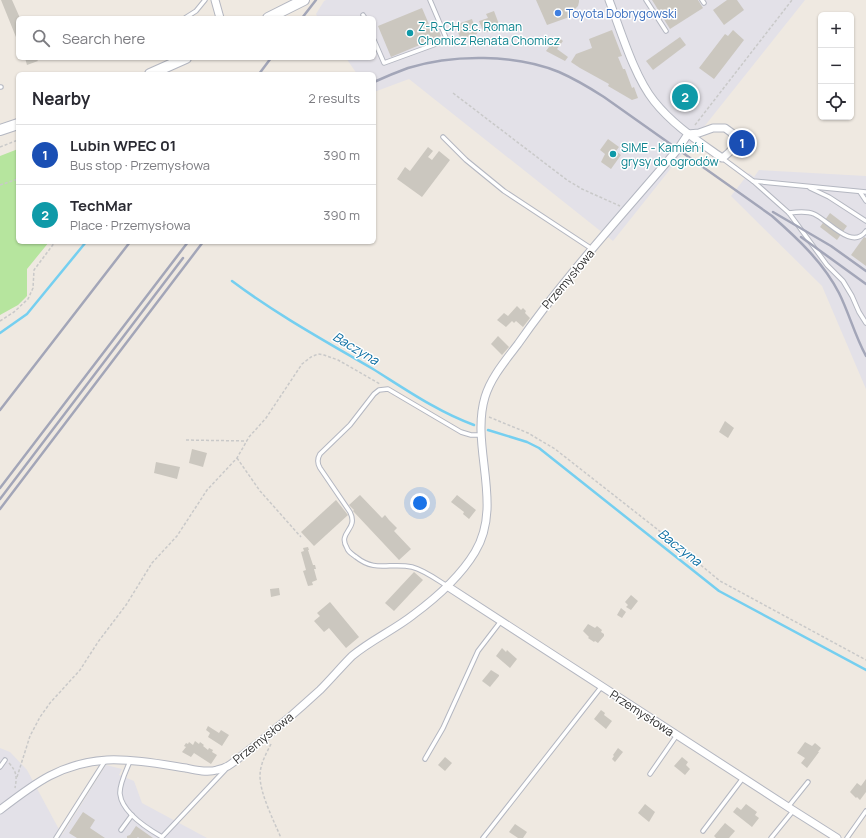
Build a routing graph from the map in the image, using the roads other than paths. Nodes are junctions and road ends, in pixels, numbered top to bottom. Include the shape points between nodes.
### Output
1 (205, 0) edge
2 (215, 0) edge
3 (304, 0) edge
4 (430, 0) edge
5 (609, 0) edge
6 (646, 0) edge
7 (188, 16) edge
8 (219, 16) edge
9 (272, 16) edge
10 (666, 31) dead end
11 (376, 45) edge
12 (182, 60) edge
13 (154, 72) edge
14 (16, 125) edge
15 (0, 130) edge
16 (688, 134) junction
17 (443, 137) dead end
18 (722, 158) junction
19 (753, 181) junction
20 (808, 186) junction
21 (860, 192) junction
22 (866, 192) edge
23 (866, 201) edge
24 (789, 212) junction
25 (866, 221) edge
26 (866, 231) edge
27 (593, 249) junction
28 (866, 323) edge
29 (480, 435) junction
30 (447, 586) junction
31 (501, 621) junction
32 (602, 686) junction
33 (677, 735) junction
34 (425, 759) dead end
35 (5, 760) road end
36 (105, 760) junction
37 (130, 761) junction
38 (0, 767) edge
39 (228, 767) junction
40 (650, 774) dead end
41 (743, 778) junction
42 (808, 782) dead end
43 (791, 809) junction
44 (0, 810) edge
45 (866, 811) edge
46 (132, 814) junction
47 (121, 830) dead end
48 (703, 831) dead end
49 (56, 838) edge
50 (162, 838) edge
51 (483, 838) edge
52 (771, 838) edge
53 (838, 838) edge
54 (847, 838) edge

1 - 7 lane
2 - 8 street
3 - 9 main road
4 - 11 lane via 447,40 384,63
5 - 16 street via 645,88 662,111
6 - 10 lane
12 - 13 main road
14 - 15 main road
16 - 18 street
16 - 18 street via 725,128 732,133 735,144 730,153
16 - 27 street, Przemysłowa
17 - 27 lane via 504,191
18 - 19 lane
19 - 20 lane
19 - 24 lane
20 - 21 lane
20 - 25 lane
21 - 22 lane
21 - 23 lane
24 - 26 lane via 815,214 852,238
24 - 28 lane via 827,265 844,281
27 - 29 street, Przemysłowa via 542,310 494,377 483,401
29 - 30 street, Przemysłowa via 487,501 485,526 476,551
29 - 30 lane via 461,432 388,389 379,390 318,458 318,464 354,519 345,535 347,550 370,565 411,567
30 - 31 street, Przemysłowa
30 - 39 street, Przemysłowa via 412,616 351,657 321,689 280,726
31 - 32 street, Przemysłowa
31 - 34 lane via 478,652 443,728
32 - 33 street, Przemysłowa
32 - 51 lane
33 - 40 lane
33 - 41 street, Przemysłowa
35 - 38 lane
36 - 37 street, Przemysłowa
36 - 44 street, Przemysłowa via 53,773
36 - 49 lane
37 - 39 street, Przemysłowa via 215,771
37 - 46 lane via 120,794
39 - 50 lane
41 - 43 street, Przemysłowa
41 - 48 lane
42 - 43 lane
43 - 52 lane
43 - 53 street, Przemysłowa
45 - 54 lane
46 - 47 lane
46 - 50 lane

